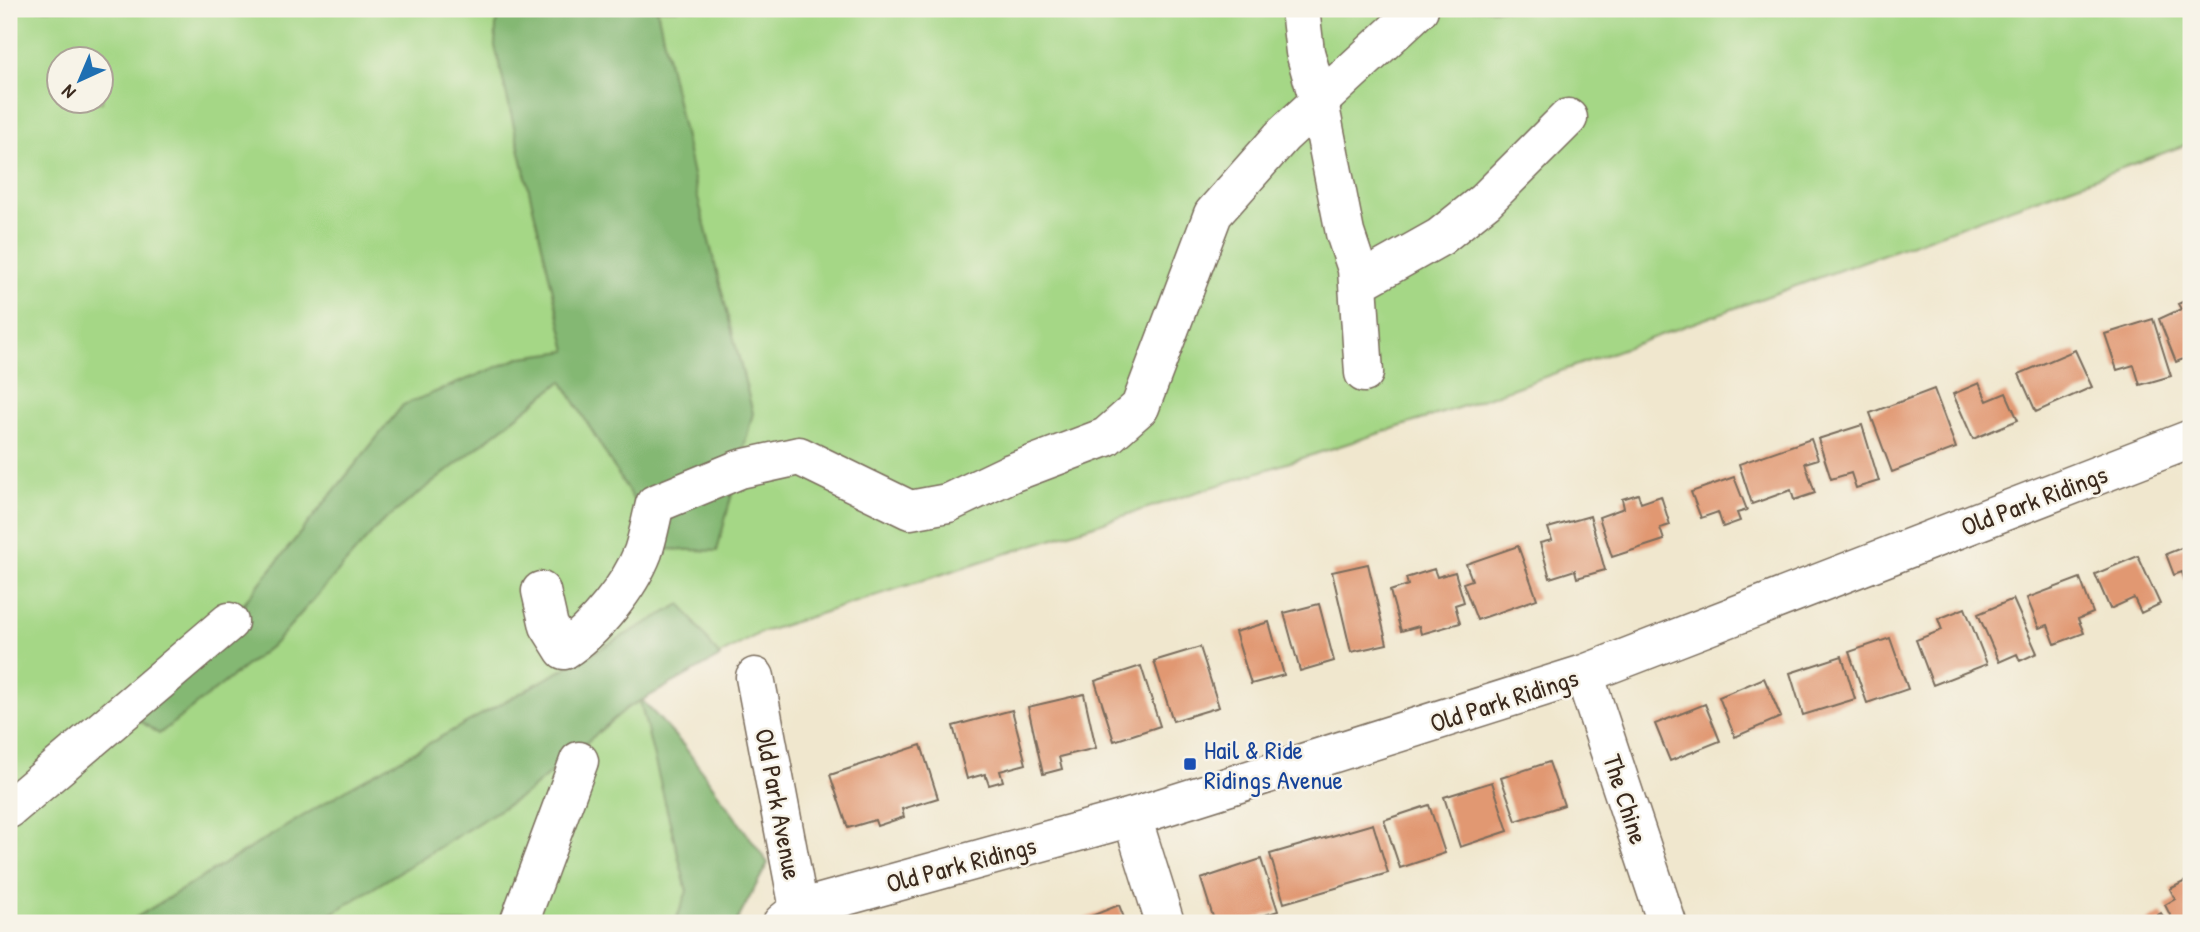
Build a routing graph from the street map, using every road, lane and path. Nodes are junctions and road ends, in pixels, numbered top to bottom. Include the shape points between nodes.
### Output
1 (1300, 9) edge
2 (1419, 9) edge
3 (1319, 102) junction
4 (1568, 118) dead end
5 (1357, 269) junction
6 (1364, 373) dead end
7 (2191, 439) edge
8 (541, 591) dead end
9 (229, 622) dead end
10 (1584, 674) junction
11 (755, 677) dead end
12 (579, 761) dead end
13 (9, 809) edge
14 (1132, 817) junction
15 (791, 916) edge
16 (519, 923) edge
17 (1164, 923) edge
18 (1667, 923) edge

1 - 3 street via 1305,52
2 - 3 street
3 - 5 street via 1337,198
3 - 8 street via 1213,214 1140,407 1106,437 947,503 910,510 799,456 740,469 655,504 642,554 616,600 564,650 549,626
4 - 5 street via 1485,201 1440,237 1367,278
5 - 6 street
7 - 10 street, Old Park Ridings
9 - 13 street
10 - 14 street, Old Park Ridings
10 - 18 street, The Chine
11 - 15 street, Old Park Avenue
12 - 16 street
14 - 15 street, Old Park Ridings
14 - 17 street

